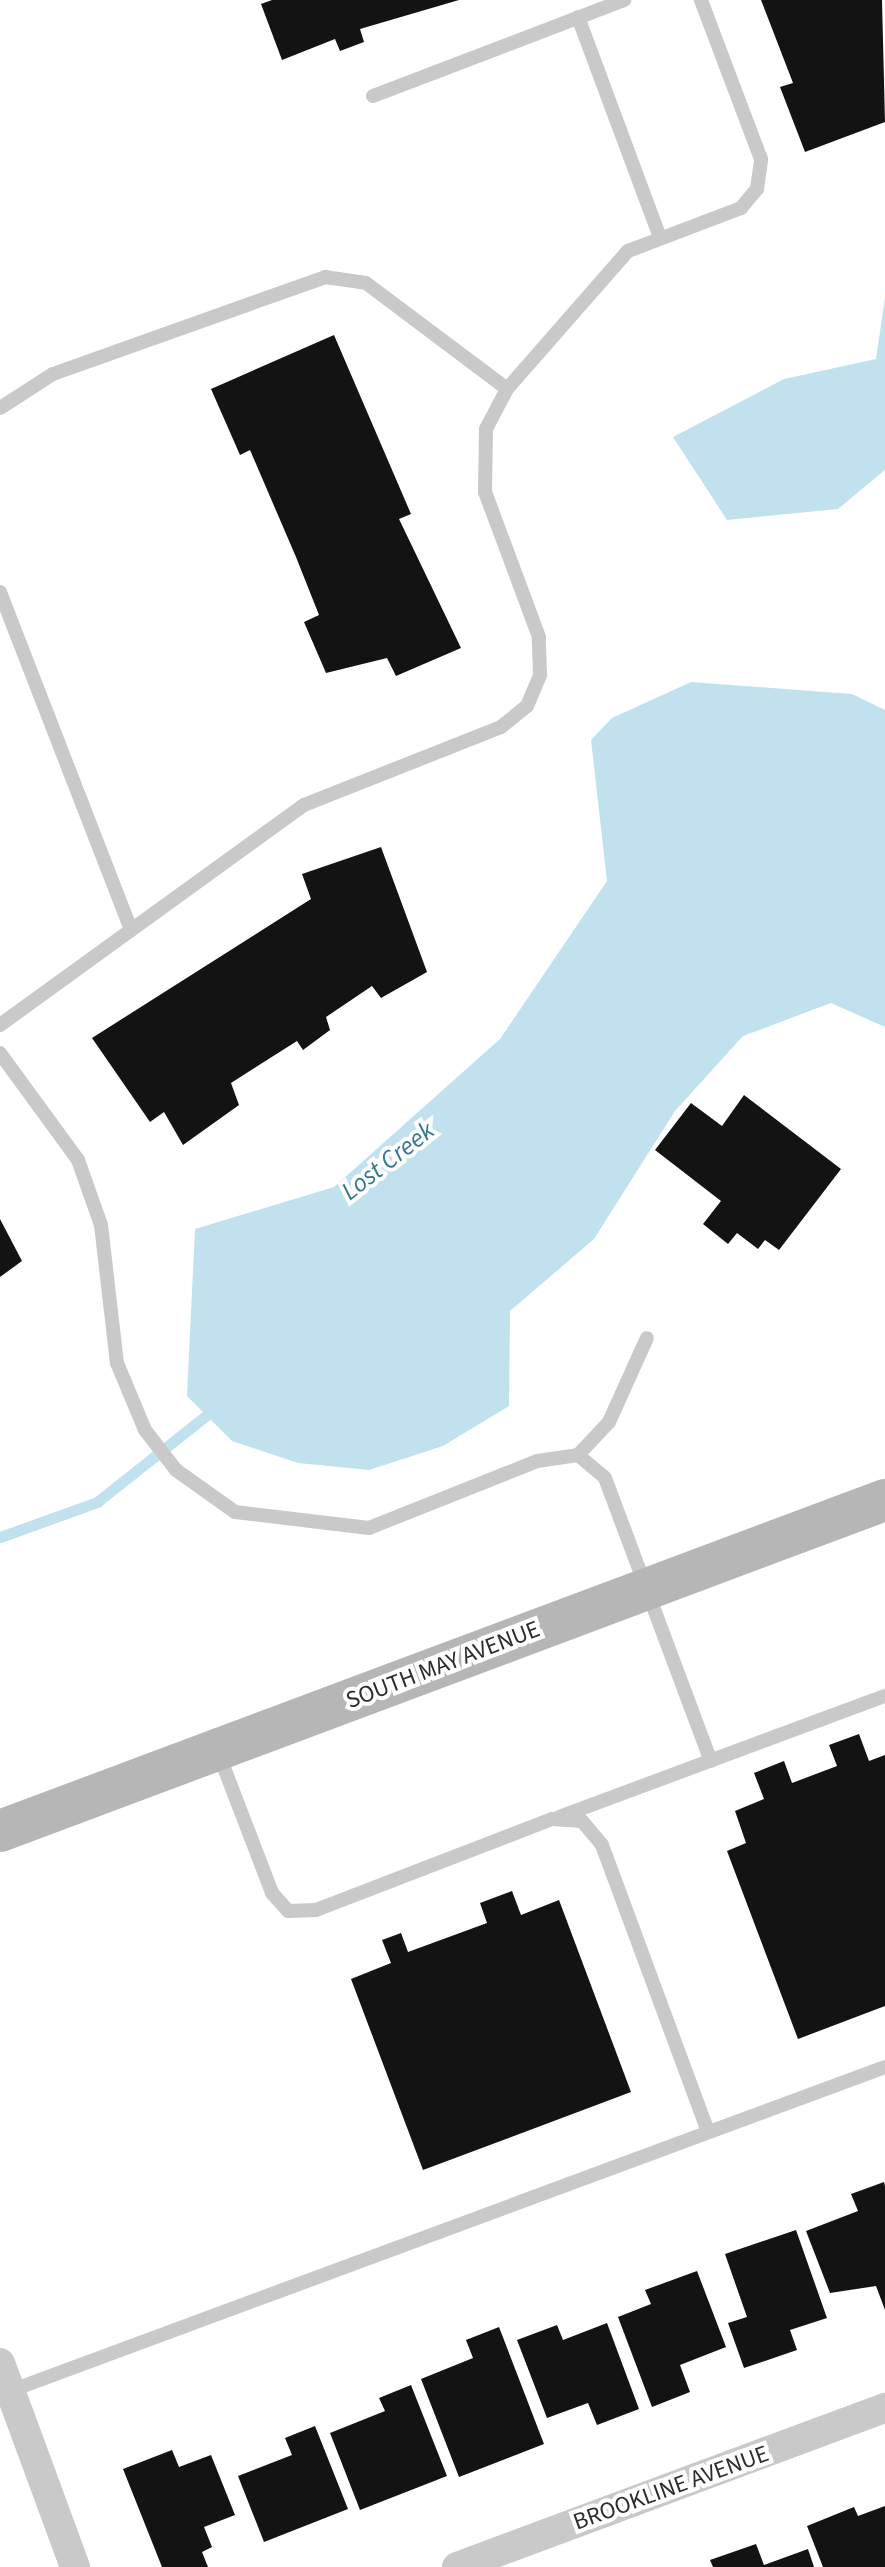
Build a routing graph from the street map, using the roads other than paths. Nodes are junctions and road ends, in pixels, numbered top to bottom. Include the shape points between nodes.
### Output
1 (624, 0) edge
2 (701, 0) edge
3 (578, 17) junction
4 (373, 96) dead end
5 (659, 235) junction
6 (507, 389) junction
7 (0, 408) edge
8 (0, 592) edge
9 (131, 930) junction
10 (0, 1025) edge
11 (0, 1053) edge
12 (647, 1338) dead end
13 (578, 1455) junction
14 (885, 1500) edge
15 (646, 1589) junction
16 (885, 1696) edge
17 (218, 1750) junction
18 (711, 1761) junction
19 (552, 1819) junction
20 (0, 1831) edge
21 (885, 2067) edge
22 (708, 2132) junction
23 (5, 2377) edge
24 (885, 2408) edge
25 (75, 2567) edge
26 (457, 2567) edge

1 - 3 lane
2 - 5 lane via 761,159 757,189 741,208
3 - 4 lane
3 - 5 lane
5 - 6 lane via 628,251
6 - 7 lane via 366,283 325,277 53,374
6 - 9 lane via 486,429 485,492 539,637 540,675 527,706 501,727 304,805
8 - 9 lane
9 - 10 lane
11 - 13 lane via 78,1160 101,1225 117,1363 145,1430 176,1470 235,1512 369,1528 537,1461
12 - 13 lane via 609,1422
13 - 15 lane via 605,1478
14 - 15 main road, SOUTH MAY AVENUE
15 - 17 main road, SOUTH MAY AVENUE
15 - 18 lane
16 - 18 lane
17 - 19 lane via 272,1893 288,1911 316,1910
17 - 20 main road, SOUTH MAY AVENUE
18 - 19 lane
19 - 22 lane via 582,1821 602,1845
21 - 22 lane
22 - 23 lane
23 - 25 street
24 - 26 street, BROOKLINE AVENUE

